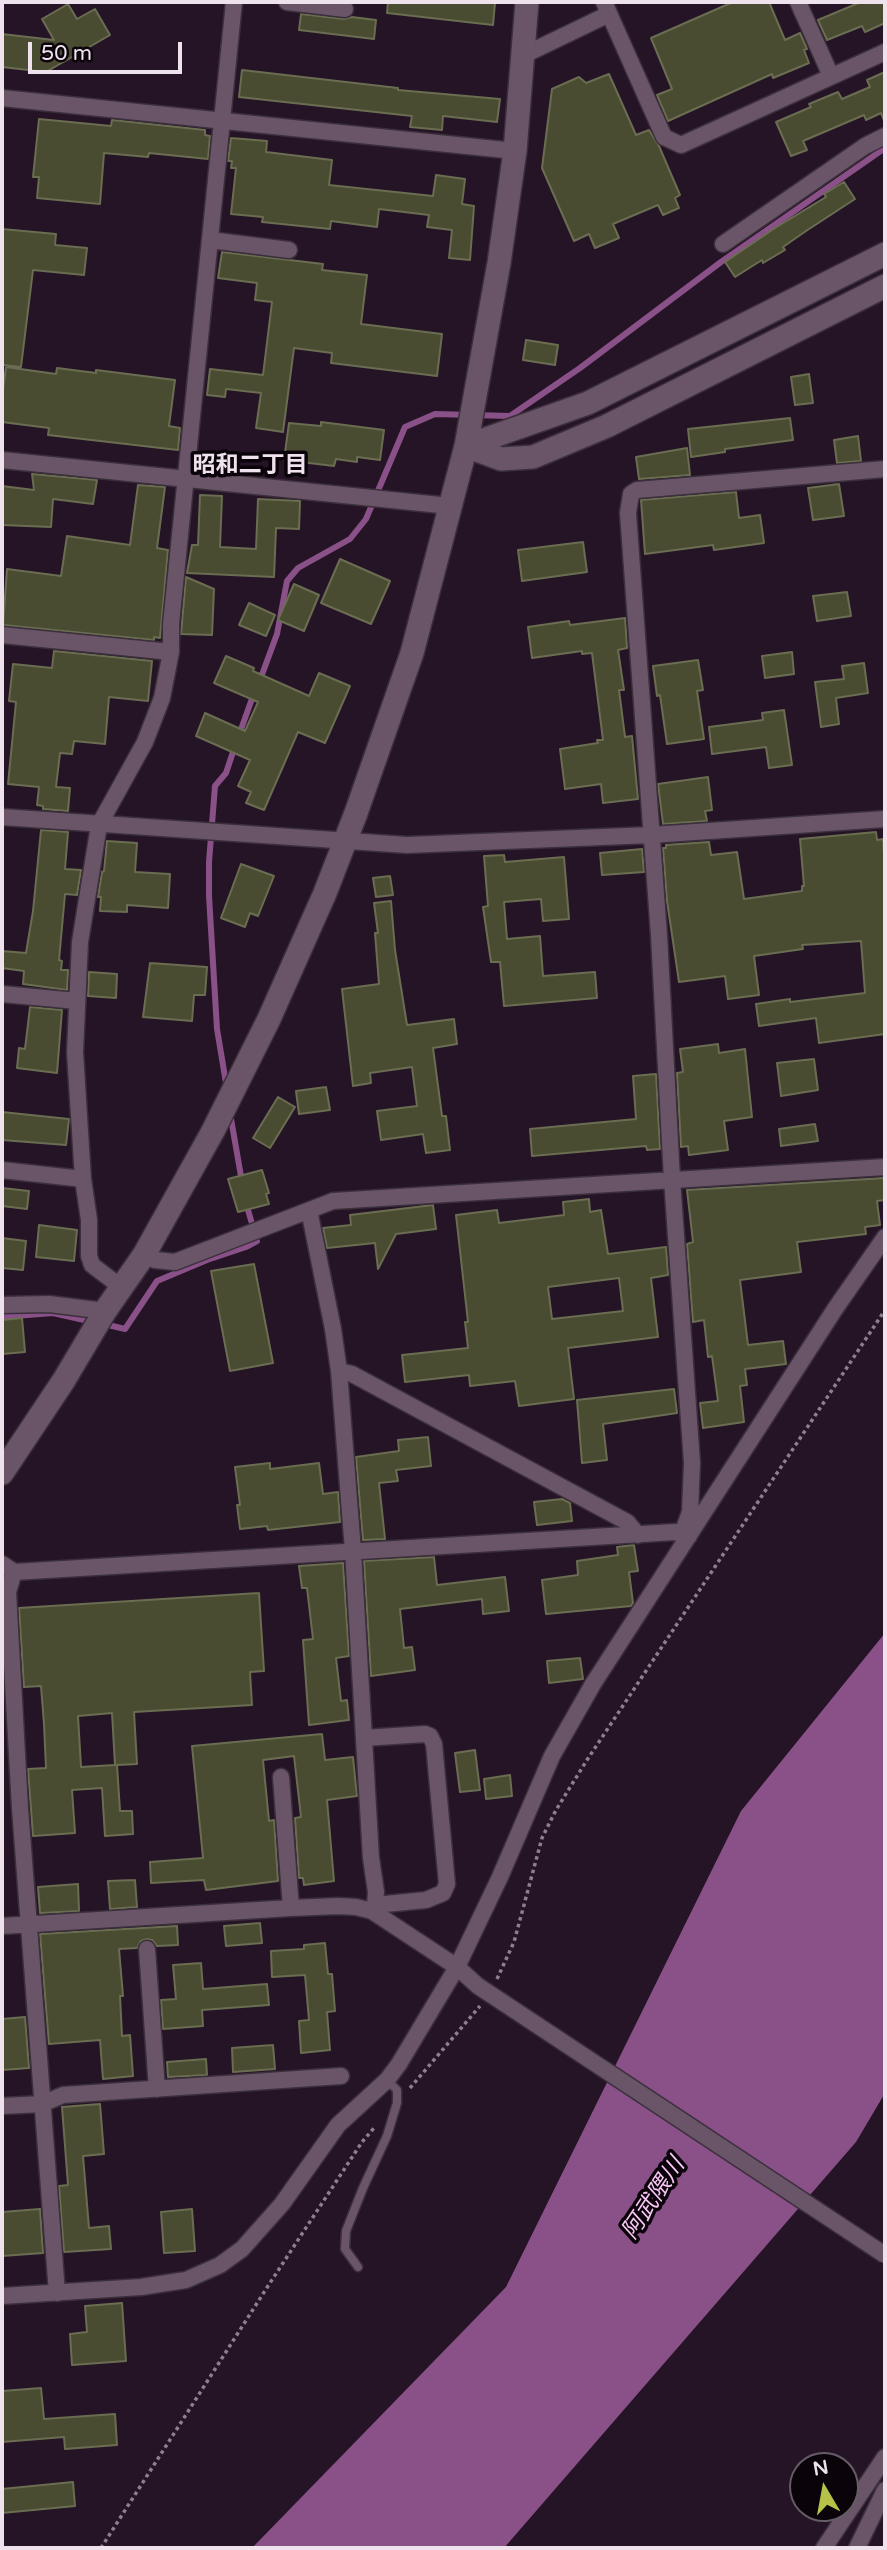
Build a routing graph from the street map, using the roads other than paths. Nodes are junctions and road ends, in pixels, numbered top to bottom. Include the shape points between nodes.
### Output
1 (234, 2) edge
2 (287, 2) edge
3 (527, 2) edge
4 (798, 2) edge
5 (607, 8) edge
6 (345, 9) dead end
7 (885, 52) edge
8 (524, 55) junction
9 (831, 76) junction
10 (2, 98) edge
11 (222, 122) junction
12 (885, 136) edge
13 (515, 151) junction
14 (210, 240) junction
15 (723, 244) dead end
16 (289, 250) dead end
17 (885, 254) edge
18 (885, 286) edge
19 (466, 446) junction
20 (2, 460) edge
21 (885, 469) edge
22 (187, 479) junction
23 (450, 506) junction
24 (2, 635) edge
25 (171, 652) junction
26 (2, 817) edge
27 (885, 819) edge
28 (99, 825) junction
29 (651, 835) junction
30 (344, 840) junction
31 (2, 994) edge
32 (77, 1001) junction
33 (885, 1167) edge
34 (2, 1170) edge
35 (83, 1179) junction
36 (672, 1179) junction
37 (309, 1210) junction
38 (885, 1237) edge
39 (144, 1255) junction
40 (121, 1287) junction
41 (2, 1305) edge
42 (105, 1311) junction
43 (339, 1371) junction
44 (2, 1473) edge
45 (638, 1535) junction
46 (685, 1535) junction
47 (353, 1551) junction
48 (8, 1568) edge
49 (364, 1738) junction
50 (281, 1777) dead end
51 (291, 1908) junction
52 (373, 1908) junction
53 (28, 1925) junction
54 (2, 1926) edge
55 (147, 1949) dead end
56 (457, 1967) junction
57 (341, 2076) dead end
58 (387, 2080) junction
59 (157, 2089) junction
60 (42, 2104) junction
61 (2, 2106) edge
62 (885, 2255) edge
63 (358, 2267) dead end
64 (57, 2293) junction
65 (2, 2296) edge
66 (885, 2457) edge
67 (885, 2490) edge
68 (824, 2548) edge
69 (857, 2548) edge

1 - 11 street
2 - 6 street
3 - 8 street
4 - 9 street
5 - 8 street
5 - 9 street via 664,137 681,145
7 - 9 street
8 - 13 street
10 - 11 street
11 - 13 street
11 - 14 street
12 - 15 street
13 - 19 street
14 - 16 street
14 - 22 street
17 - 19 street via 588,403
18 - 19 street via 607,426 533,457 501,459
19 - 23 street
20 - 22 street
21 - 29 street via 631,494 628,513
22 - 23 street
22 - 25 street
23 - 30 street via 412,653
24 - 25 street
25 - 28 street via 162,698 145,742
26 - 28 street
27 - 29 street
28 - 30 street
28 - 32 street via 80,942
29 - 30 street via 407,845
29 - 36 street
30 - 39 street via 269,1019
31 - 32 street
32 - 35 street via 75,1052
33 - 36 street
34 - 35 street
35 - 40 street via 92,1265
36 - 37 street via 333,1201
36 - 46 street via 692,1463
37 - 39 street via 175,1262
37 - 43 street
38 - 46 street
39 - 40 street
40 - 42 street
41 - 42 street via 49,1304
42 - 44 street
43 - 45 street via 627,1522
43 - 47 street
45 - 46 street
45 - 47 street
46 - 56 street via 552,1756
47 - 48 street
47 - 49 street
48 - 53 street
49 - 52 street via 376,1892
49 - 52 street via 425,1734 435,1744 447,1884 443,1893 426,1900
50 - 51 street
51 - 52 street
51 - 53 street
52 - 56 street
53 - 54 street
53 - 60 street
55 - 59 street
56 - 58 street
56 - 62 street, bridge via 478,1986
57 - 59 street
58 - 63 lane via 397,2090 397,2103 346,2231 345,2249
58 - 64 street via 338,2125 282,2204 242,2249 220,2265 186,2280
59 - 60 street via 63,2095
60 - 61 street
60 - 64 street
64 - 65 street
66 - 68 street
67 - 69 street

